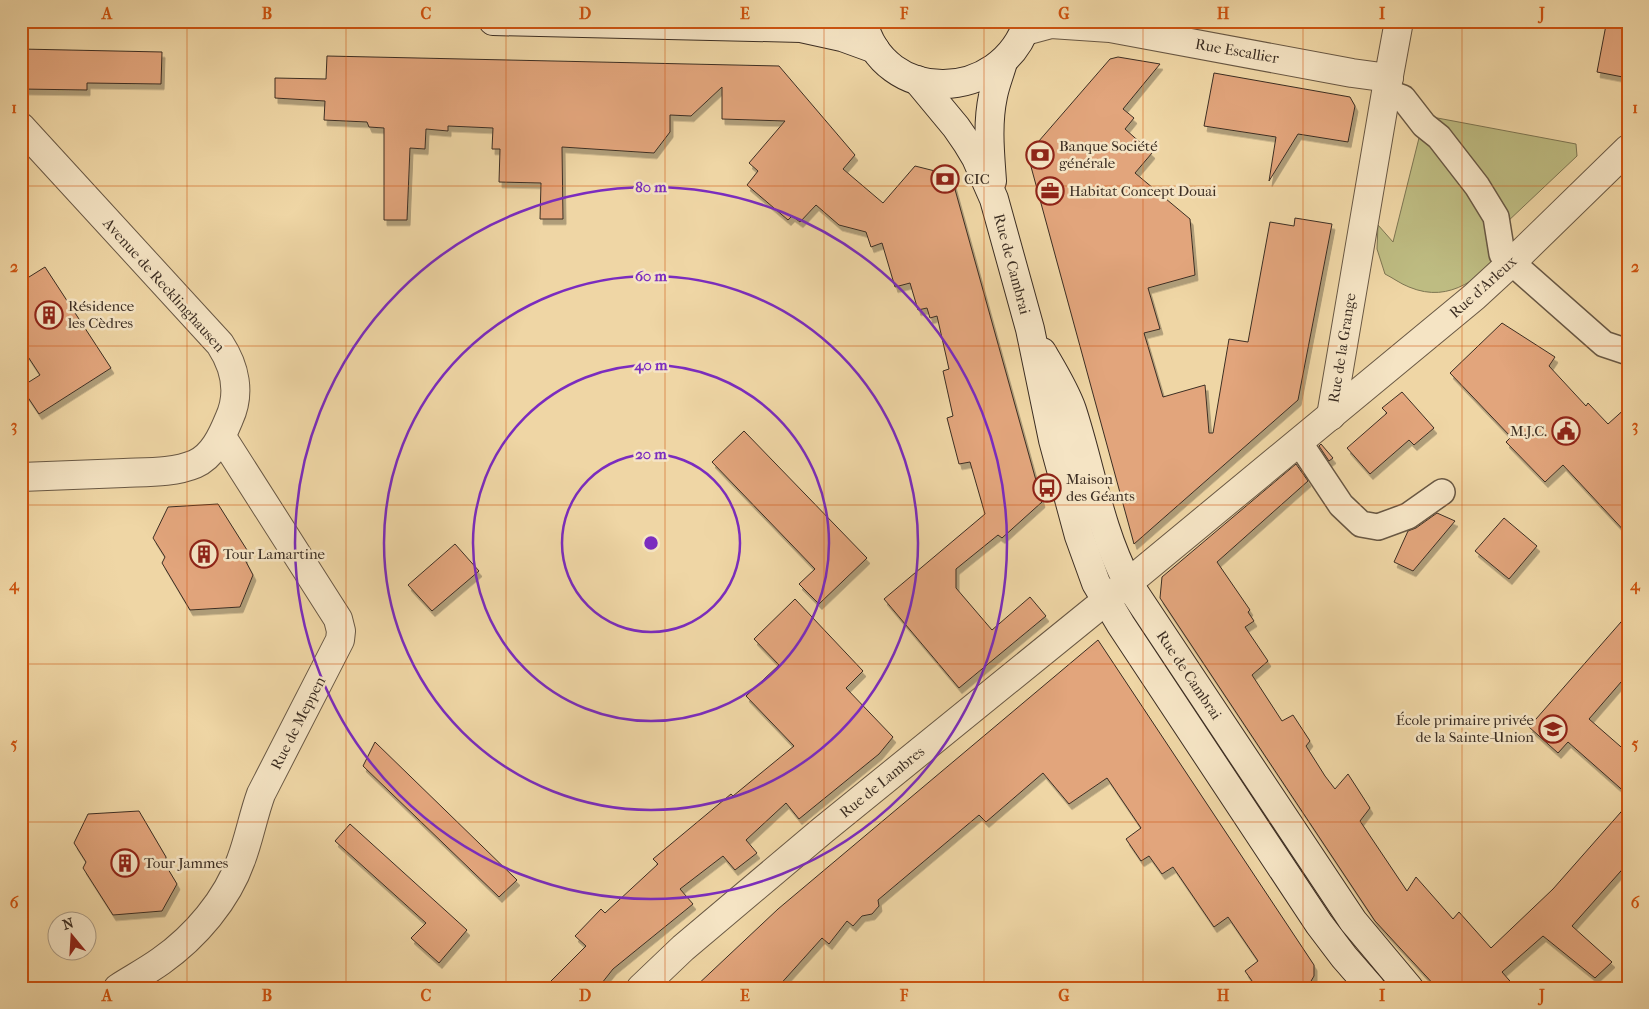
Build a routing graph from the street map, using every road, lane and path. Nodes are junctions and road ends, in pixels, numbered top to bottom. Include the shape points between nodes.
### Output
1 (493, 21) edge
2 (862, 21) edge
3 (1399, 21) edge
4 (1026, 26) edge
5 (875, 49) junction
6 (1003, 62) junction
7 (916, 80) junction
8 (1388, 85) junction
9 (21, 127) edge
10 (1628, 149) edge
11 (994, 199) junction
12 (1511, 263) junction
13 (1030, 329) junction
14 (1628, 352) edge
15 (1331, 416) junction
16 (222, 437) junction
17 (1298, 442) junction
18 (21, 477) edge
19 (1442, 492) dead end
20 (1128, 583) junction
21 (1105, 600) junction
22 (1381, 956) junction
23 (1359, 983) edge
24 (118, 988) edge
25 (640, 988) edge
26 (1409, 988) edge

1 - 5 street via 801,28 842,37
2 - 5 street
3 - 8 street, Rue de la Grange
4 - 6 street via 1020,42
4 - 8 street, Rue Escallier via 1051,24 1110,28 1352,72
5 - 7 street via 894,68
6 - 7 street via 981,77 962,83 942,85
6 - 11 street, Rue de Cambrai via 991,112
7 - 11 street, Rue de Cambrai via 967,143
8 - 12 street via 1439,137 1478,186 1496,218 1502,254
8 - 15 street, Rue de la Grange
9 - 16 street, Avenue de Recklinghausen via 220,344 236,381 233,411
10 - 12 street, Rue d'Arleux
11 - 13 street, Rue de Cambrai
12 - 14 street via 1604,344
12 - 15 street, Rue d'Arleux
13 - 20 street, Rue de Cambrai via 1072,411 1105,531
13 - 21 street, Rue de Cambrai via 1053,440 1092,574
15 - 17 street, Rue de la Grange
16 - 18 street, Avenue de Recklinghausen via 206,456 183,468
16 - 24 street, Rue de Meppen via 338,619 340,640 261,794 241,861 223,896 174,950
17 - 19 street via 1342,505 1361,524 1378,527 1408,516
17 - 20 street, Rue de la Grange
20 - 21 street, Rue de Lambres
20 - 22 street, Rue de Cambrai via 1353,920
21 - 23 street, Rue de Cambrai
21 - 25 street, Rue de Lambres via 823,830
22 - 23 street
22 - 26 street, Rue de Cambrai

